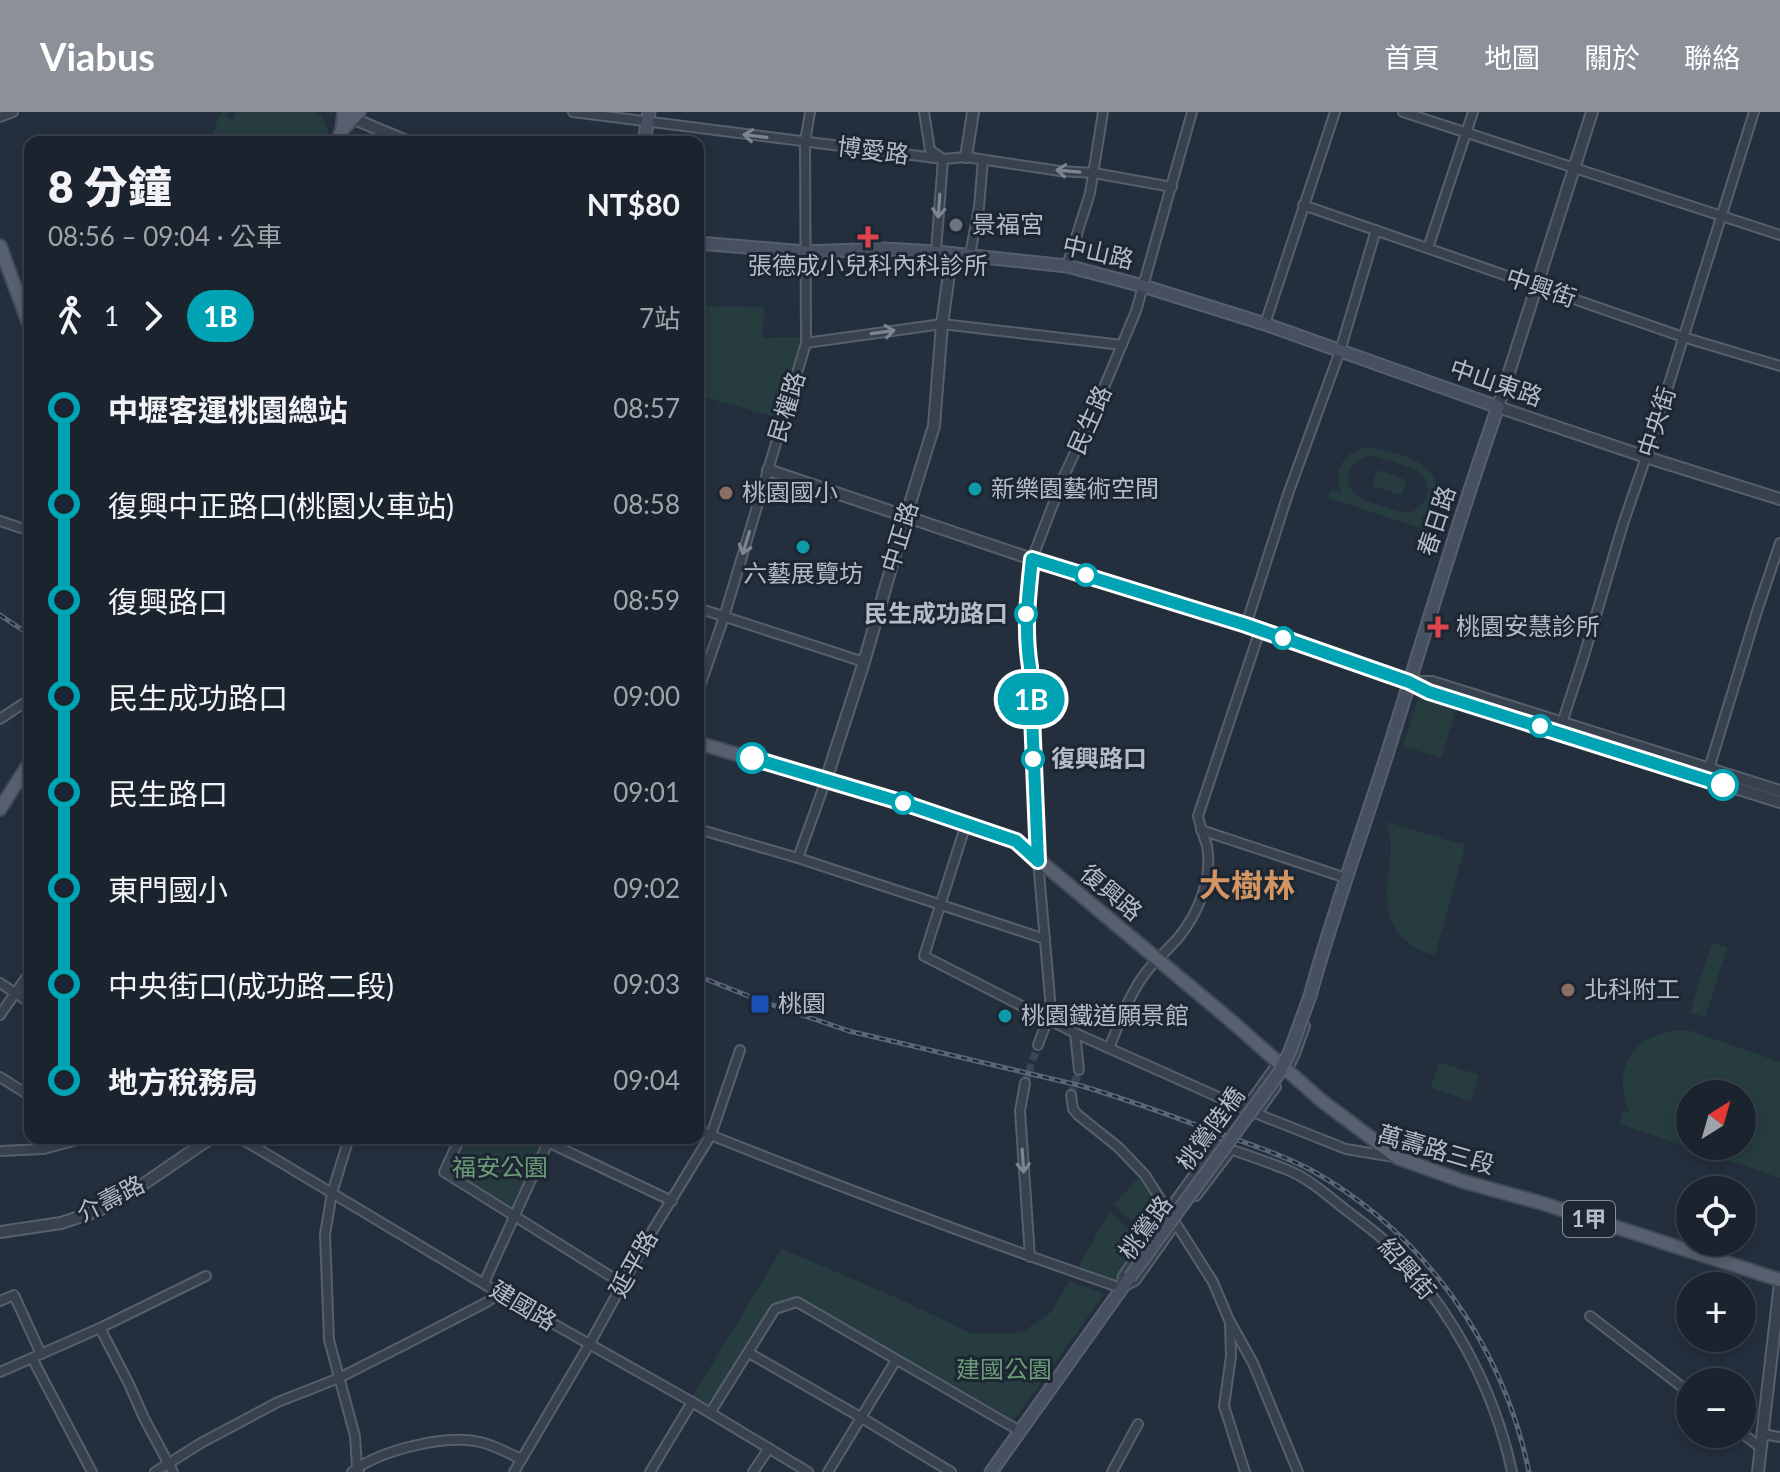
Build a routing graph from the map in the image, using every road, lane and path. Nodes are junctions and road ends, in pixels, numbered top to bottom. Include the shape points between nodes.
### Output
1 (13, 112) edge
2 (573, 112) edge
3 (810, 112) edge
4 (924, 112) edge
5 (973, 112) edge
6 (1103, 112) edge
7 (1192, 112) edge
8 (1335, 112) edge
9 (1403, 112) edge
10 (1473, 112) edge
11 (1592, 112) edge
12 (1754, 112) edge
13 (348, 114) edge
14 (0, 117) edge
15 (648, 117) edge
16 (1467, 132) junction
17 (339, 136) edge
18 (396, 136) edge
19 (805, 142) junction
20 (966, 157) junction
21 (943, 159) junction
22 (983, 160) junction
23 (1574, 167) junction
24 (1094, 173) junction
25 (1172, 187) junction
26 (1303, 205) junction
27 (1721, 216) junction
28 (1376, 230) junction
29 (1780, 235) edge
30 (704, 244) edge
31 (0, 246) edge
32 (1428, 248) junction
33 (805, 252) junction
34 (936, 252) junction
35 (952, 253) junction
36 (970, 255) junction
37 (1067, 266) junction
38 (1143, 286) junction
39 (1537, 286) junction
40 (1198, 304) joint
41 (24, 311) edge
42 (942, 324) junction
43 (1265, 324) junction
44 (1683, 337) junction
45 (806, 343) junction
46 (1122, 345) junction
47 (1340, 351) junction
48 (1780, 366) edge
49 (1498, 407) junction
50 (1646, 457) junction
51 (768, 470) junction
52 (1780, 499) edge
53 (906, 516) junction
54 (0, 521) edge
55 (24, 529) edge
56 (1780, 543) edge
57 (1032, 559) junction
58 (704, 610) edge
59 (724, 617) junction
60 (1246, 625) junction
61 (1260, 630) junction
62 (864, 662) junction
63 (704, 675) edge
64 (1409, 682) junction
65 (24, 703) edge
66 (0, 719) edge
67 (1561, 728) junction
68 (704, 745) edge
69 (24, 771) edge
70 (1708, 774) junction
71 (826, 780) junction
72 (1762, 791) junction
73 (1780, 791) edge
74 (1780, 802) edge
75 (0, 809) edge
76 (966, 824) junction
77 (1201, 830) junction
78 (704, 831) edge
79 (798, 858) junction
80 (1038, 861) junction
81 (1346, 878) junction
82 (939, 905) junction
83 (1045, 939) junction
84 (1324, 943) junction
85 (1157, 960) junction
86 (24, 980) edge
87 (0, 983) edge
88 (15, 993) junction
89 (1310, 996) joint
90 (24, 999) edge
91 (0, 1015) edge
92 (1049, 1020) junction
93 (1073, 1032) junction
94 (1038, 1045) tunnel mouth
95 (1109, 1048) junction
96 (740, 1050) dead end
97 (1283, 1066) junction
98 (1079, 1070) tunnel mouth
99 (0, 1077) edge
100 (1025, 1083) tunnel mouth
101 (24, 1092) edge
102 (1071, 1095) dead end
103 (1245, 1109) junction
104 (1257, 1113) junction
105 (704, 1132) edge
106 (711, 1135) junction
107 (63, 1144) edge
108 (202, 1144) edge
109 (250, 1144) edge
110 (347, 1144) edge
111 (456, 1144) edge
112 (544, 1144) edge
113 (556, 1144) edge
114 (1216, 1144) joint
115 (1231, 1150) junction
116 (0, 1151) edge
117 (1398, 1158) junction
118 (332, 1193) junction
119 (1175, 1200) junction
120 (672, 1201) junction
121 (1186, 1209) junction
122 (1168, 1210) junction
123 (514, 1217) junction
124 (1176, 1223) junction
125 (0, 1232) edge
126 (1030, 1257) junction
127 (206, 1276) dead end
128 (1130, 1277) joint
129 (1780, 1282) edge
130 (484, 1283) junction
131 (623, 1284) junction
132 (1121, 1288) junction
133 (499, 1293) junction
134 (0, 1301) edge
135 (1590, 1316) dead end
136 (1229, 1320) junction
137 (100, 1328) junction
138 (589, 1345) junction
139 (749, 1353) junction
140 (37, 1356) junction
141 (896, 1360) junction
142 (0, 1372) edge
143 (339, 1378) junction
144 (1676, 1382) edge
145 (692, 1402) junction
146 (710, 1413) junction
147 (862, 1418) junction
148 (1138, 1424) dead end
149 (1020, 1431) junction
150 (1762, 1434) junction
151 (1780, 1437) edge
152 (1756, 1444) edge
153 (769, 1448) junction
154 (1761, 1448) junction
155 (521, 1459) junction
156 (171, 1468) edge
157 (356, 1471) edge
158 (92, 1472) edge
159 (155, 1472) edge
160 (514, 1472) edge
161 (650, 1472) edge
162 (753, 1472) edge
163 (808, 1472) edge
164 (828, 1472) edge
165 (951, 1472) edge
166 (991, 1472) edge
167 (1112, 1472) edge
168 (1245, 1472) edge
169 (1298, 1472) edge
170 (1512, 1472) edge
171 (1758, 1472) edge

1 - 14 street
2 - 15 street, 博愛路
3 - 19 street, 民權路
4 - 21 street via 930,150
5 - 20 street
6 - 24 street
7 - 25 street, 民生路
8 - 26 street
9 - 16 street
10 - 16 street
11 - 23 street, 春日路
12 - 27 street, 中央街
13 - 17 main road
13 - 18 street
19 -> 15 street, 博愛路
16 - 23 street
16 - 32 street
19 - 21 street, 博愛路
19 - 33 street, 民權路
20 - 21 street, 博愛路
20 - 22 street, 博愛路
21 -> 34 street
24 -> 22 street, 博愛路
22 - 36 street
23 - 27 street
23 - 39 street, 春日路
24 - 25 street, 博愛路
24 - 37 street
25 - 38 street, 民生路
26 - 28 street, 中興街
26 - 43 street
27 - 29 street
27 - 44 street, 中央街
28 - 32 street, 中興街
28 - 47 street
30 - 33 main road, 中山路
31 - 41 main road
32 - 39 street, 中興街
33 - 34 main road, 中山路
33 - 45 street, 民權路
34 - 35 main road, 中山路
35 - 36 main road, 中山路
35 - 42 street, 中正路
36 - 37 main road, 中山路
37 - 38 main road, 中山路
38 - 40 main road, 中山路
38 - 46 street, 民生路
39 - 44 street, 中興街
39 - 49 street, 春日路
40 - 43 main road, 中山東路
45 -> 42 street
42 - 46 street
42 - 53 street, 中正路 via 934,426
43 - 47 main road, 中山東路
44 - 48 street, 中興街
44 - 50 street, 中央街
45 - 51 street, 民權路
46 - 57 street, 民生路
47 - 49 main road, 中山東路
47 - 60 street
49 - 50 street, 中山東路
49 - 64 main road, 春日路
50 - 52 street, 中山東路
50 - 67 street, 中央街
51 - 53 street
51 -> 59 street, 民權路
53 - 57 street
53 - 62 street, 中正路
54 - 55 street
56 - 70 street
57 - 60 street
57 - 80 street, 民生路 via 1026,642
58 - 59 street
59 - 62 street
59 - 63 street, 民權路
60 - 61 street
61 - 64 street
61 - 77 street via 1198,816
62 - 71 street, 中正路
64 - 67 street via 1432,682
64 - 81 main road, 春日路
65 - 66 street
67 - 70 street
68 - 71 main road, 復興路 / 1甲
69 - 75 main road
70 - 72 street
71 - 76 main road, 復興路 / 1甲
71 - 79 street, 中正路
72 - 73 street
72 - 74 street
76 - 80 main road, 復興路 / 1甲 via 1016,841
76 - 82 street
77 - 81 street
77 - 85 street via 1208,860 1202,900
78 - 79 street
79 - 82 street
80 - 83 street, 民生路
80 - 85 main road, 復興路 / 1甲
81 - 84 main road, 春日路
82 - 83 street
82 - 92 street via 924,956
83 - 92 street, 民生路
84 - 89 main road, 春日路
84 - 97 street, 春日路
85 - 95 street via 1128,1001
85 - 97 main road, 復興路 / 1甲
86 - 88 street
87 - 88 street
88 - 90 street
88 - 91 street
89 - 128 main road, 桃鶯陸橋, bridge via 1279,1073
92 - 93 street
92 - 94 street
93 - 95 street, 萬壽路三段
93 - 98 street
95 - 103 street, 萬壽路三段
96 - 106 street, 延平路
97 - 103 street, 春日路
97 - 104 street, 春日路
97 - 117 main road, 復興路 / 1甲
99 - 101 street
100 -> 126 street via 1020,1111
102 - 122 street via 1078,1115 1136,1165
103 - 104 street, 萬壽路三段
104 - 117 street, 萬壽路三段 via 1346,1149
105 - 106 street
106 - 120 street, 延平路
106 - 126 street
107 - 116 street
108 - 125 street, 介壽路 via 97,1211 61,1223
109 - 118 street, 建國路
110 - 118 street
111 - 123 street via 444,1172
112 - 123 street
113 - 120 street
114 - 115 street, 紹興街
114 - 119 street, 桃鶯路
115 - 121 street, 桃鶯路
115 - 170 street, 紹興街 via 1312,1184 1403,1259 1459,1336 1491,1398
117 - 129 main road, 萬壽路三段 / 1甲
118 - 130 street, 建國路
118 - 143 street via 325,1234 329,1340
119 - 121 street
119 - 122 street, 桃鶯路
120 - 131 street, 延平路
121 - 124 street, 桃鶯路
122 - 124 street
122 - 132 street, 桃鶯路 via 1123,1276
123 - 130 street
123 - 131 street
124 - 132 street, 桃鶯路 via 1135,1281
124 - 136 street via 1213,1282
126 - 132 street
127 - 137 street
128 - 132 main road, 桃鶯路
129 - 150 street
130 - 133 street, 建國路
131 - 138 street, 延平路
132 - 149 main road, 桃鶯路
133 - 138 street, 建國路
133 - 143 street
134 - 140 street via 14,1295
135 - 144 street
136 - 168 street via 1231,1356 1224,1406
136 - 169 street via 1253,1363
137 - 140 street
137 - 156 street
138 - 145 street, 建國路
138 - 155 street, 延平路
139 - 141 street via 775,1309 797,1302
139 - 146 street
139 - 147 street
140 - 142 street
140 - 158 street
141 - 147 street
141 - 149 street
143 - 156 street via 278,1402 201,1443
143 - 157 street via 355,1436
145 - 146 street, 建國路
145 - 161 street
146 - 153 street, 建國路
147 - 164 street
147 - 165 street
148 - 167 street
149 - 166 main road, 桃鶯路
150 - 151 street
150 - 154 street
152 - 154 street
153 - 162 street
153 - 163 street, 建國路
154 - 171 street
155 - 157 street via 480,1442 444,1439 382,1457
155 - 160 street, 延平路
156 - 159 street

